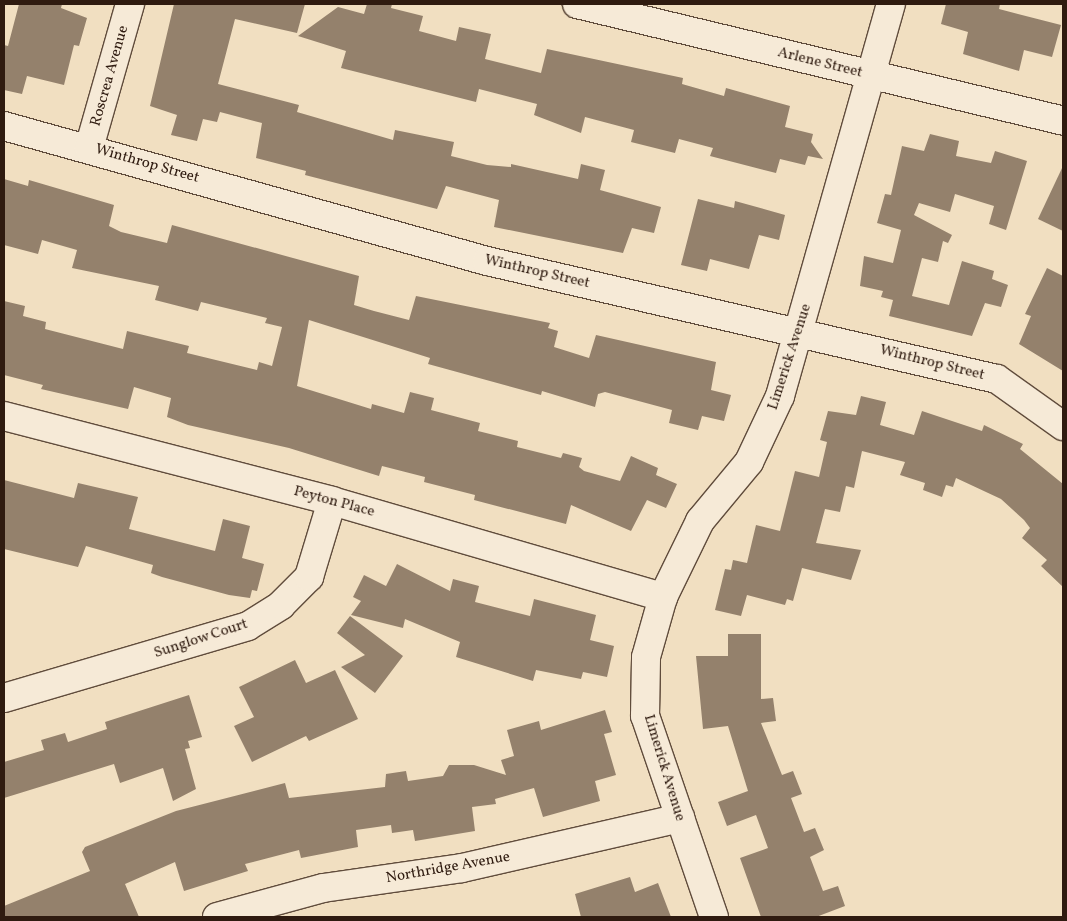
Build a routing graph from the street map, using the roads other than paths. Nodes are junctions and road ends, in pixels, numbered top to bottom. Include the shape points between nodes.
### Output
1 (130, 4) edge
2 (577, 4) edge
3 (891, 4) edge
4 (872, 75) junction
5 (1063, 121) edge
6 (4, 126) edge
7 (90, 148) junction
8 (800, 330) junction
9 (4, 416) edge
10 (1063, 426) edge
11 (332, 501) junction
12 (662, 597) junction
13 (4, 698) edge
14 (680, 818) junction
15 (217, 917) edge
16 (714, 917) edge

1 - 7 street, Roscrea Avenue
2 - 4 street, Arlene Street
3 - 4 street, Limerick Avenue
4 - 5 street, Arlene Street
4 - 8 street, Limerick Avenue
6 - 7 street, Winthrop Street
7 - 8 street, Winthrop Street via 486,261
8 - 10 street, Winthrop Street via 997,379
8 - 12 street, Limerick Avenue via 780,396 749,462 700,520
9 - 11 street, Peyton Place
11 - 12 street, Peyton Place
11 - 13 street, Sunglow Court via 309,577 281,605 248,626
12 - 14 street, Limerick Avenue via 646,657 645,716
14 - 15 street, Northridge Avenue via 462,868 322,888
14 - 16 street, Limerick Avenue

